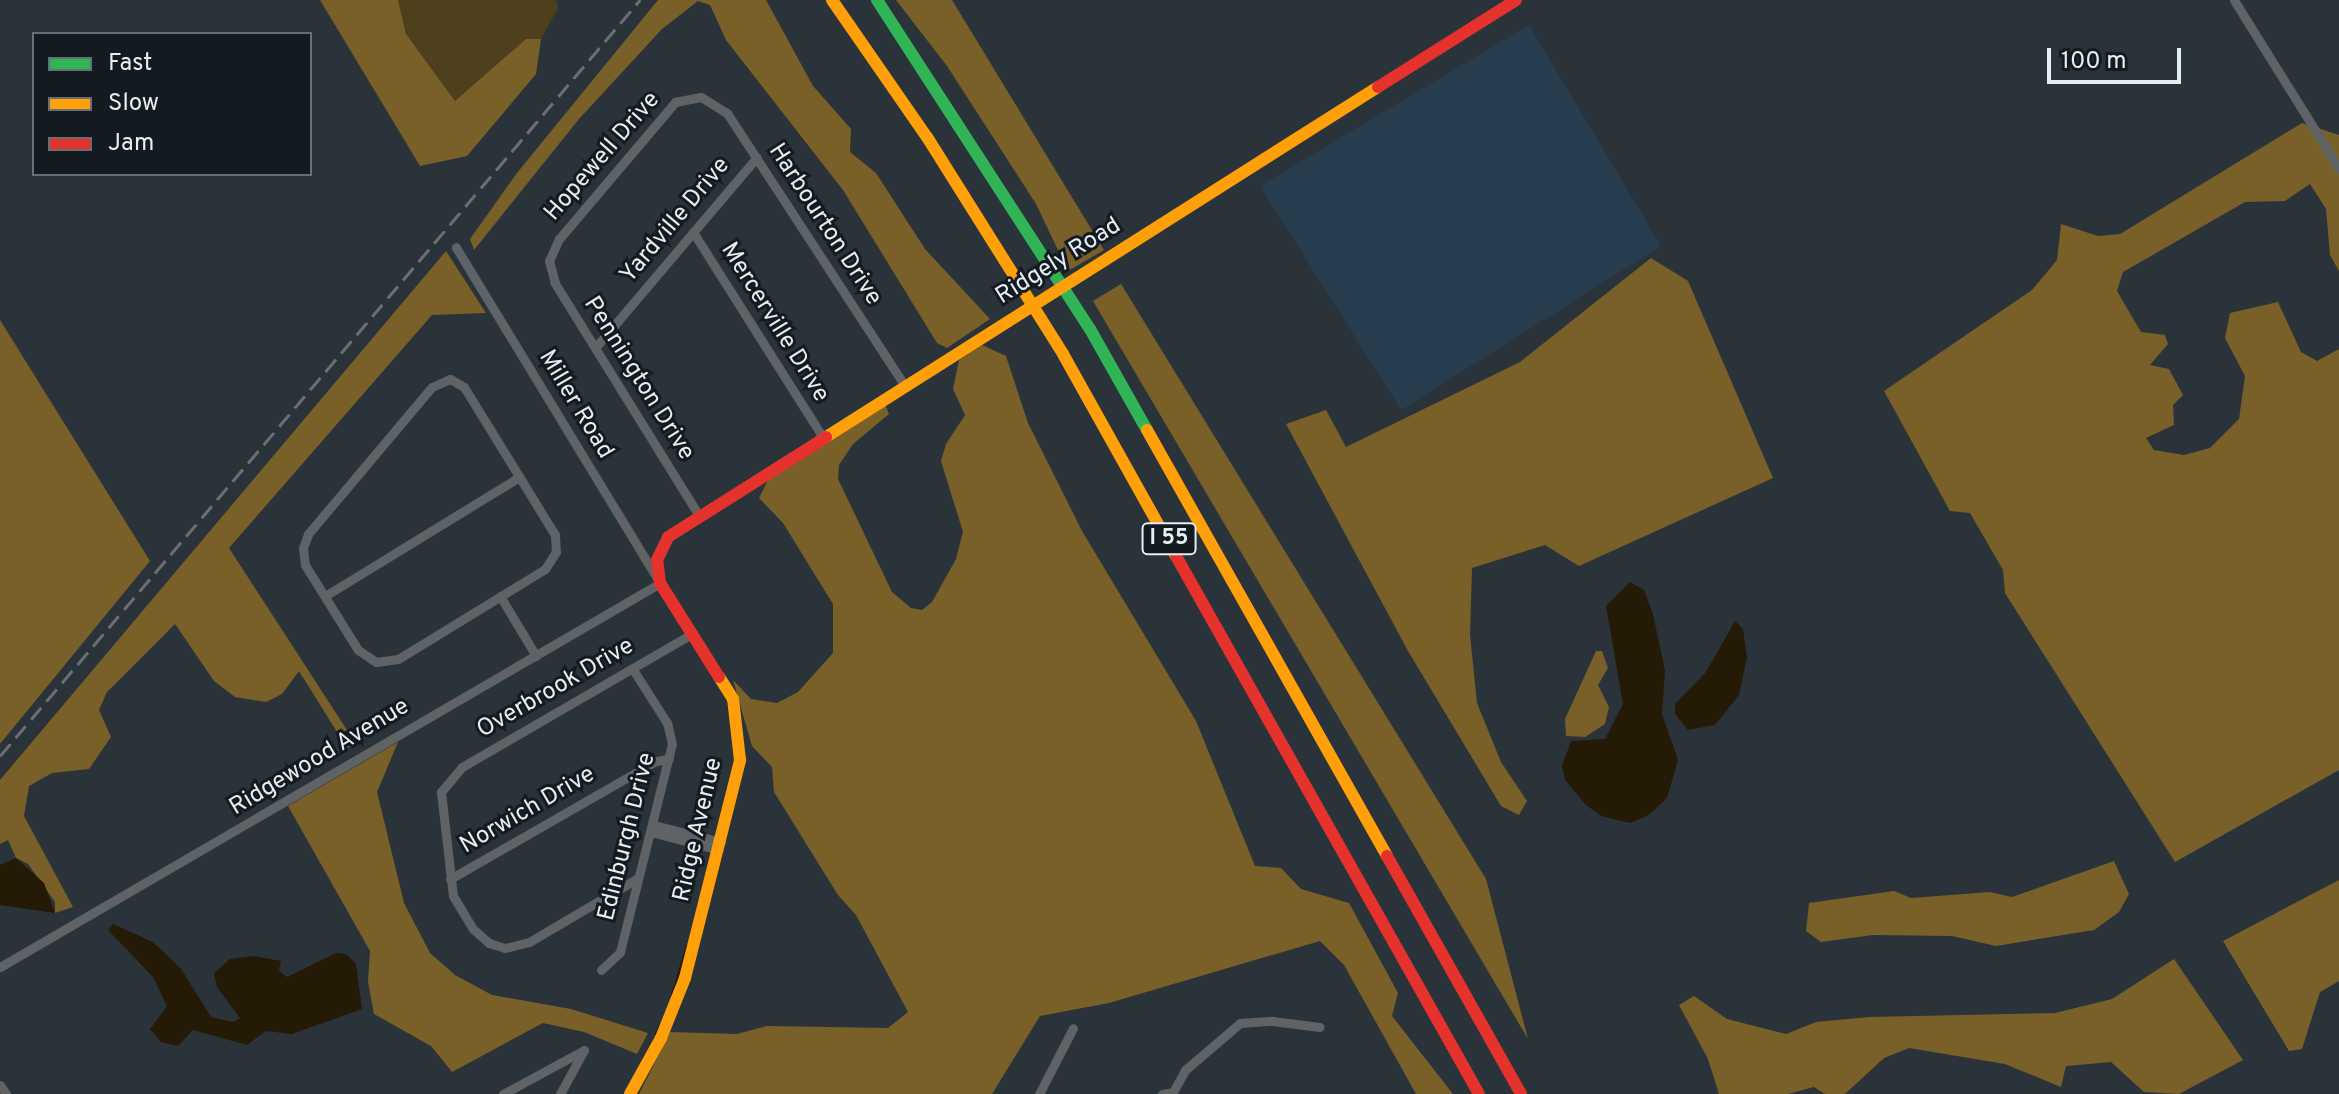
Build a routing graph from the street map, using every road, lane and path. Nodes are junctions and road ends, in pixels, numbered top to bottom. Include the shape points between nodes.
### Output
1 (832, 0) edge
2 (877, 0) edge
3 (1516, 0) edge
4 (2234, 0) edge
5 (701, 97) joint
6 (757, 157) junction
7 (2339, 169) edge
8 (693, 232) junction
9 (456, 247) dead end
10 (549, 261) joint
11 (595, 348) junction
12 (904, 385) junction
13 (822, 436) junction
14 (519, 477) junction
15 (698, 514) junction
16 (660, 583) junction
17 (325, 596) junction
18 (500, 596) junction
19 (693, 633) junction
20 (536, 656) junction
21 (632, 668) junction
22 (669, 759) junction
23 (652, 828) junction
24 (720, 846) junction
25 (638, 878) junction
26 (450, 879) junction
27 (0, 967) edge
28 (601, 970) dead end
29 (1320, 1027) dead end
30 (1073, 1028) dead end
31 (0, 1085) edge
32 (1175, 1093) edge
33 (6, 1094) edge
34 (503, 1094) edge
35 (560, 1094) edge
36 (630, 1094) edge
37 (1039, 1094) edge
38 (1162, 1094) edge
39 (1479, 1094) edge
40 (1521, 1094) edge

1 - 39 main road, I 55 via 927,137 1063,354
2 - 40 main road, I 55 via 1090,329
3 - 12 main road, Ridgely Road
4 - 7 street
5 - 6 street, Harbourton Drive via 721,106
5 - 10 street, Hopewell Drive via 687,97 665,109 559,239
6 - 8 street, Yardville Drive
6 - 12 street, Harbourton Drive
8 - 11 street, Yardville Drive
8 - 13 street, Mercerville Drive
9 - 16 street, Miller Road
10 - 11 street, Pennington Drive via 555,283
11 - 15 street, Pennington Drive
12 - 13 main road, Ridgely Road
13 - 15 main road, Ridgely Road
14 - 17 street
14 - 17 street via 464,387 449,376 432,387 305,540 305,565
14 - 18 street via 555,535 560,553 545,569
15 - 16 main road, Ridgely Road via 662,545 657,560
16 - 19 main road, Ridge Avenue
16 - 20 street, Ridgewood Avenue
17 - 18 street via 363,656 384,663
18 - 20 street
19 - 21 street, Overbrook Drive
19 - 24 main road, Ridge Avenue via 733,699 740,730 740,760
20 - 27 street, Ridgewood Avenue
21 - 22 street, Edinburgh Drive via 667,723
21 - 26 street, Overbrook Drive via 462,767 444,786 440,811
22 - 23 street, Edinburgh Drive
22 - 26 street, Norwich Drive via 656,761
23 - 24 street
23 - 25 street, Edinburgh Drive
24 - 36 main road, Ridge Avenue via 671,1017
25 - 26 street via 529,942 505,948 473,929
25 - 28 street, Edinburgh Drive via 620,952
29 - 32 street via 1240,1023 1185,1070
30 - 37 street
31 - 33 street
32 - 38 street
34 - 35 street via 584,1050

